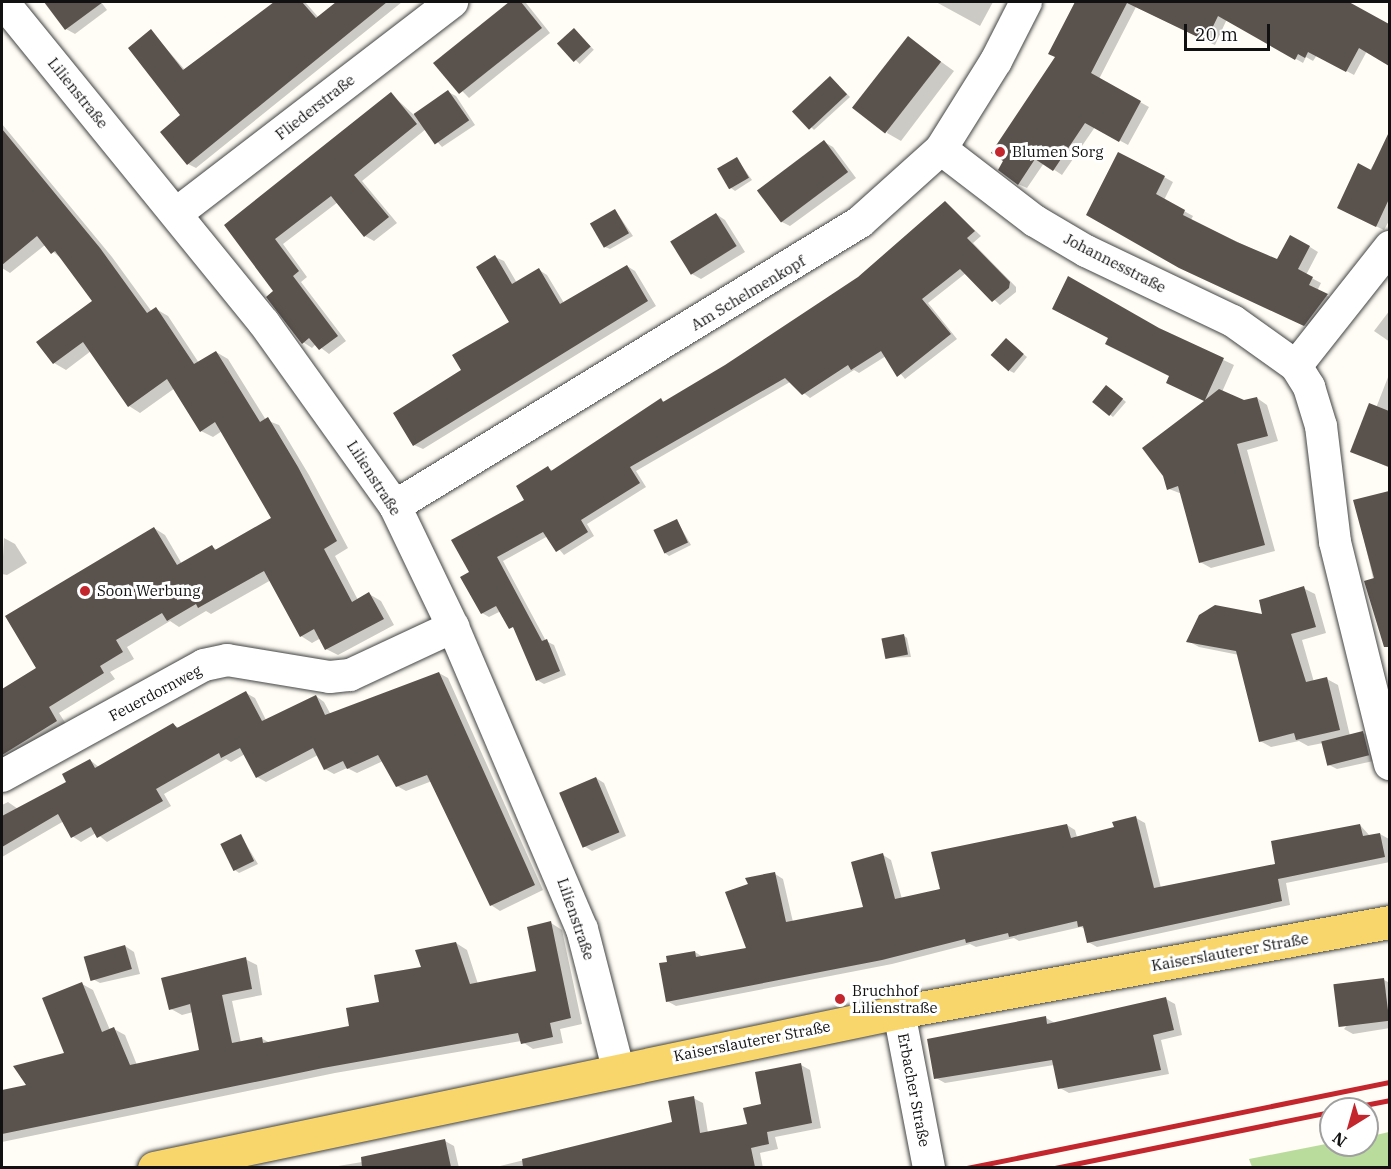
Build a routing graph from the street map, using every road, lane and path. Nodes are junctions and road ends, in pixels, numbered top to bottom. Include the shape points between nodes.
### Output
1 (3, 2) edge
2 (452, 2) edge
3 (1026, 2) edge
4 (941, 149) junction
5 (177, 213) junction
6 (1389, 247) edge
7 (1296, 366) junction
8 (395, 506) junction
9 (453, 627) junction
10 (1382, 686) edge
11 (1389, 764) edge
12 (2, 776) edge
13 (1389, 922) edge
14 (899, 1012) junction
15 (618, 1068) junction
16 (928, 1160) edge
17 (154, 1167) edge

1 - 5 street, Lilienstraße
2 - 5 street, Fliederstraße
3 - 4 street, Am Schelmenkopf via 996,61
4 - 7 street, Johannesstraße via 1035,221 1086,251 1233,321
4 - 8 street, Am Schelmenkopf via 852,228
5 - 8 street, Lilienstraße via 264,323
6 - 7 street
7 - 10 street, Johannesstraße via 1309,387 1321,426 1335,542
8 - 9 street, Lilienstraße
9 - 12 street, Feuerdornweg via 350,675 330,677 227,660 204,665
9 - 15 street, Lilienstraße via 582,929
10 - 11 street, Johannesstraße
13 - 14 main road, Kaiserslauterer Straße
14 - 15 main road, Kaiserslauterer Straße
14 - 16 street, Erbacher Straße
15 - 17 main road, Kaiserslauterer Straße

